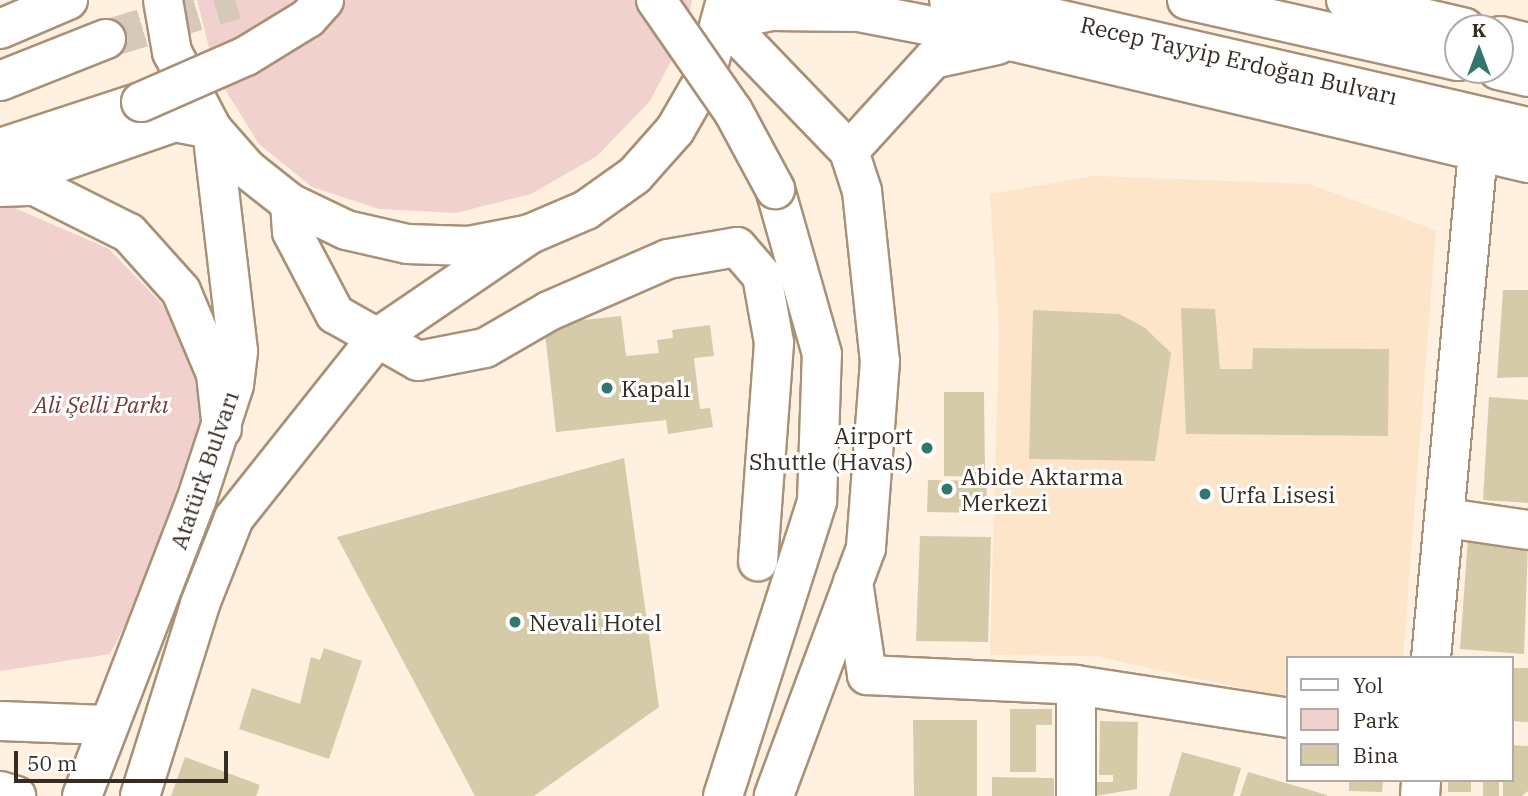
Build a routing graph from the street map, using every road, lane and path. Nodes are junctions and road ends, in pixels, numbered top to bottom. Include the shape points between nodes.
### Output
1 (68, 0) edge
2 (163, 0) edge
3 (324, 0) edge
4 (656, 0) edge
5 (949, 0) edge
6 (1187, 0) edge
7 (1346, 0) edge
8 (725, 10) edge
9 (1444, 23) edge
10 (0, 29) edge
11 (106, 39) tunnel mouth
12 (1015, 42) junction
13 (1444, 58) edge
14 (0, 81) edge
15 (1528, 127) edge
16 (212, 129) junction
17 (0, 148) edge
18 (849, 151) junction
19 (1478, 151) junction
20 (1528, 163) edge
21 (0, 185) edge
22 (290, 202) junction
23 (530, 234) junction
24 (377, 338) junction
25 (222, 429) junction
26 (1447, 518) junction
27 (1528, 530) edge
28 (758, 561) dead end
29 (853, 582) junction
30 (1431, 656) edge
31 (1076, 685) junction
32 (1286, 718) edge
33 (0, 721) edge
34 (106, 725) junction
35 (0, 791) edge
36 (16, 796) edge
37 (82, 796) edge
38 (141, 796) edge
39 (723, 796) edge
40 (774, 796) edge
41 (1076, 796) edge

1 - 10 main road
2 - 16 main road via 172,52
3 - 17 main road, bridge via 308,18 246,56 141,102
4 - 39 main road, bridge via 733,111 775,189 822,354 817,501
5 - 15 main road, Recep Tayyip Erdoğan Bulvarı via 1014,9
6 - 13 main road, Recep Tayyip Erdoğan Bulvarı
7 - 9 main road
8 - 12 main road via 859,12
8 - 18 main road
8 - 23 main road via 705,78 676,130 651,157 586,210
11 - 14 main road
12 - 18 main road via 933,59
12 - 19 main road
16 - 21 main road via 175,122
16 - 22 main road via 247,169
16 - 25 main road, Atatürk Bulvarı via 238,351
18 - 29 main road via 862,191 880,361 866,548
19 - 20 main road
19 - 26 main road
21 - 25 main road via 35,186 129,233 181,290 216,374
22 - 23 main road via 346,230 407,244 469,246
22 - 24 main road via 292,232 335,314
23 - 24 main road
24 - 28 main road via 418,361 485,348 549,311 668,259 737,247 762,276 774,343
24 - 38 main road via 234,518 200,604
25 - 34 main road, Atatürk Bulvarı
26 - 27 main road
26 - 30 main road
29 - 31 main road via 867,676
29 - 40 main road
31 - 32 main road
31 - 41 main road
33 - 34 main road
34 - 37 main road, Atatürk Bulvarı
35 - 36 main road

